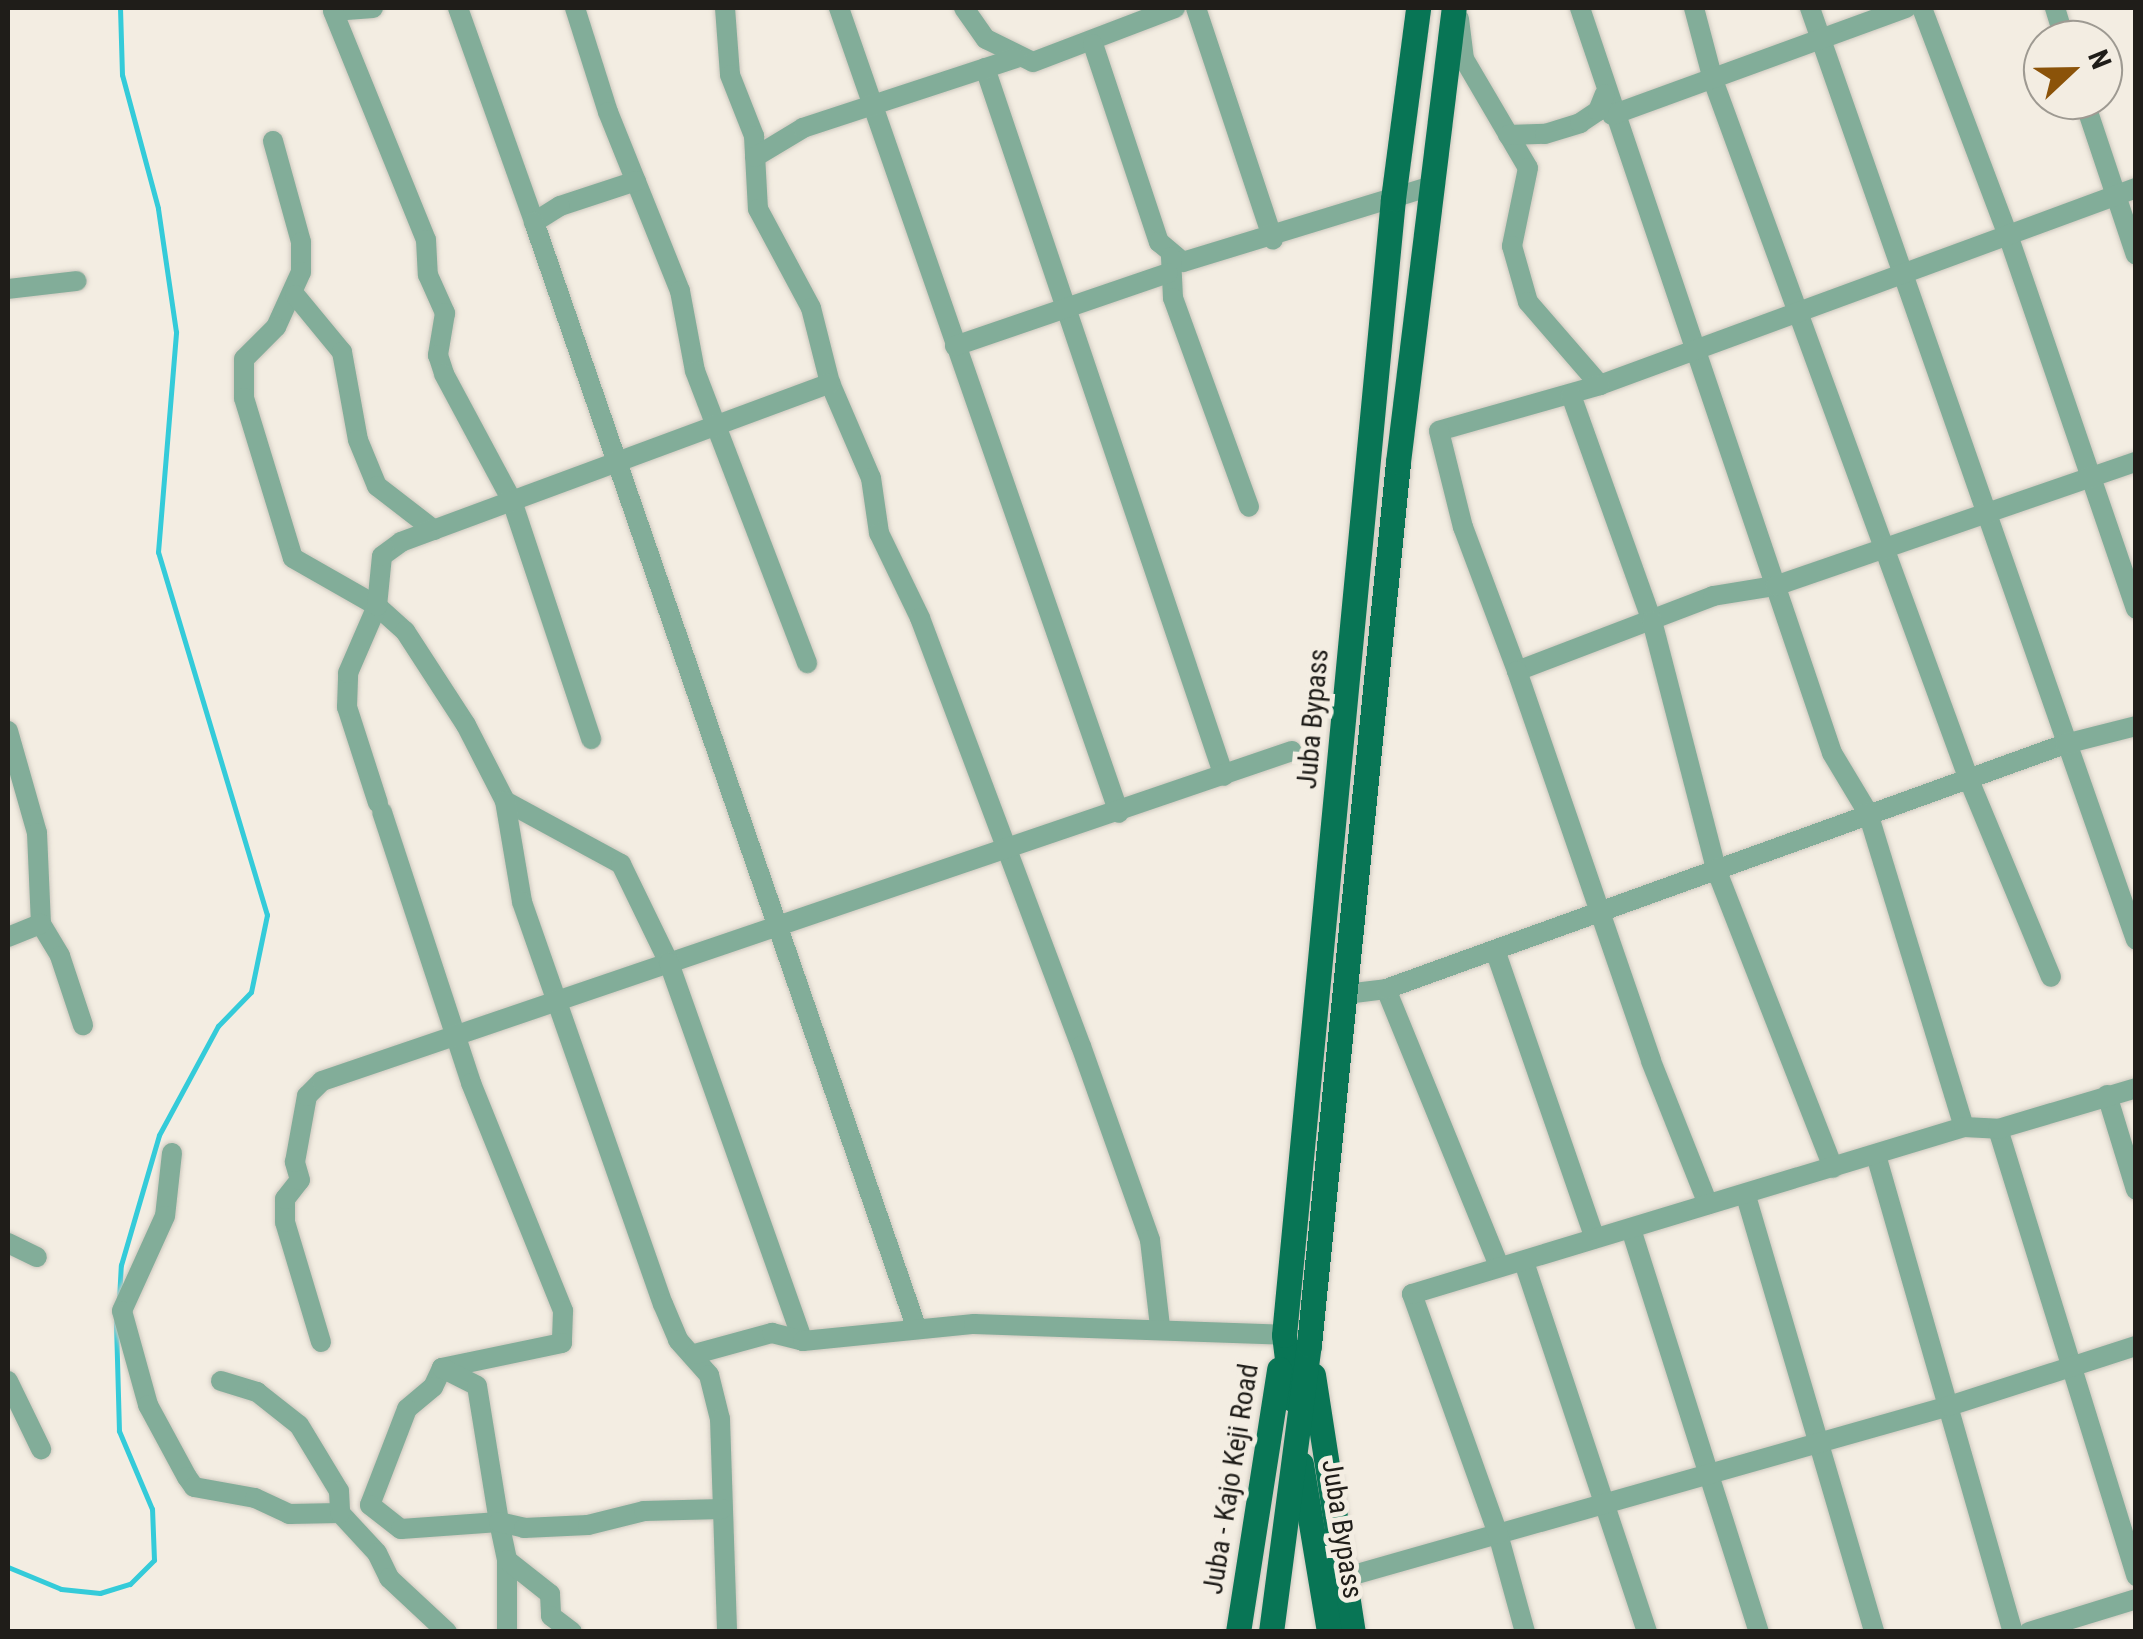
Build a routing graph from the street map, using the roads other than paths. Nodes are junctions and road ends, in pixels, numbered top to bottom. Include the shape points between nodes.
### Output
1 (373, 8) edge
2 (458, 8) edge
3 (575, 8) edge
4 (724, 8) edge
5 (838, 8) edge
6 (964, 8) edge
7 (1175, 8) edge
8 (1196, 8) edge
9 (1418, 8) edge
10 (1456, 8) edge
11 (1580, 8) edge
12 (1694, 8) edge
13 (1810, 8) edge
14 (1906, 8) edge
15 (1922, 8) edge
16 (1093, 44) junction
17 (1822, 44) junction
18 (1016, 58) junction
19 (985, 68) junction
20 (1713, 80) junction
21 (1605, 94) junction
22 (874, 106) junction
23 (1612, 115) junction
24 (2093, 120) edge
25 (1508, 135) junction
26 (273, 141) dead end
27 (755, 157) junction
28 (636, 181) junction
29 (1428, 187) junction
30 (2126, 191) edge
31 (1393, 199) junction
32 (534, 222) junction
33 (2008, 235) junction
34 (1272, 240) junction
35 (2136, 256) edge
36 (1169, 265) junction
37 (1898, 272) junction
38 (77, 281) dead end
39 (8, 289) edge
40 (295, 294) junction
41 (1066, 308) junction
42 (1798, 308) junction
43 (955, 346) junction
44 (1691, 347) junction
45 (830, 383) junction
46 (1600, 385) junction
47 (1572, 395) junction
48 (717, 425) junction
49 (615, 462) junction
50 (2136, 462) edge
51 (2091, 478) junction
52 (512, 501) junction
53 (392, 502) junction
54 (1249, 507) dead end
55 (1984, 512) junction
56 (434, 530) junction
57 (1885, 547) junction
58 (390, 549) junction
59 (1775, 586) junction
60 (376, 606) junction
61 (2136, 609) edge
62 (1652, 621) junction
63 (807, 663) dead end
64 (1517, 671) junction
65 (2136, 726) edge
66 (8, 732) edge
67 (591, 739) dead end
68 (2065, 744) junction
69 (1292, 751) dead end
70 (1224, 776) junction
71 (1969, 780) junction
72 (505, 801) junction
73 (1118, 813) junction
74 (1868, 813) junction
75 (1008, 853) junction
76 (1716, 869) junction
77 (1603, 906) junction
78 (41, 924) junction
79 (778, 931) junction
80 (8, 937) edge
81 (2136, 940) edge
82 (1495, 950) junction
83 (669, 964) junction
84 (2051, 977) dead end
85 (1386, 989) junction
86 (1346, 994) junction
87 (558, 1002) junction
88 (83, 1025) dead end
89 (456, 1037) junction
90 (2136, 1088) edge
91 (2107, 1095) junction
92 (1964, 1127) junction
93 (1998, 1129) junction
94 (172, 1153) dead end
95 (1876, 1155) junction
96 (1833, 1168) junction
97 (2136, 1190) edge
98 (1746, 1196) junction
99 (1708, 1204) junction
100 (1631, 1229) junction
101 (1594, 1238) junction
102 (8, 1244) edge
103 (37, 1257) dead end
104 (1524, 1262) junction
105 (1498, 1263) junction
106 (1160, 1327) junction
107 (918, 1330) junction
108 (1284, 1335) junction
109 (321, 1342) dead end
110 (803, 1342) junction
111 (1309, 1345) junction
112 (2136, 1346) edge
113 (695, 1354) junction
114 (2071, 1363) junction
115 (442, 1368) junction
116 (221, 1380) dead end
117 (8, 1381) edge
118 (1949, 1406) junction
119 (1296, 1436) junction
120 (1818, 1439) junction
121 (41, 1449) dead end
122 (1708, 1470) junction
123 (338, 1491) junction
124 (1608, 1499) junction
125 (370, 1505) junction
126 (722, 1508) junction
127 (340, 1512) junction
128 (498, 1522) junction
129 (1498, 1534) junction
130 (507, 1560) junction
131 (2136, 1576) edge
132 (1331, 1581) junction
133 (2136, 1599) edge
134 (447, 1632) edge
135 (506, 1632) edge
136 (572, 1632) edge
137 (727, 1632) edge
138 (1238, 1632) edge
139 (1271, 1632) edge
140 (1329, 1632) edge
141 (1353, 1632) edge
142 (1525, 1632) edge
143 (1647, 1632) edge
144 (1760, 1632) edge
145 (1874, 1632) edge
146 (2013, 1632) edge
147 (2029, 1632) edge

1 - 52 street via 333,11 426,240 428,275 444,314 438,355 444,374
2 - 32 street
3 - 28 street
4 - 27 street via 730,75
5 - 22 street
6 - 18 street via 986,38
7 - 16 street
8 - 34 street
9 - 31 main road, Juba Bypass
10 - 25 street via 1464,60
10 - 29 main road, Juba Bypass
11 - 21 street
12 - 20 street
13 - 17 street
14 - 17 street
15 - 33 street
16 - 18 street via 1033,62
16 - 36 street
17 - 20 street
17 - 37 street
18 - 19 street
19 - 22 street
19 - 41 street
20 - 23 street
20 - 42 street
21 - 23 street
21 - 25 street via 1598,112 1580,123 1545,134
22 - 27 street via 784,135
22 - 43 street
23 - 44 street
24 - 30 street
25 - 46 street via 1522,154 1528,182 1512,246 1514,267 1528,302
26 - 40 street via 301,242
27 - 45 street via 758,209 811,308
28 - 32 street via 560,206
28 - 48 street via 680,291 695,371
29 - 31 street
29 - 86 main road, Juba Bypass
30 - 33 street
30 - 35 street
31 - 34 street
31 - 108 main road, Juba Bypass
32 - 49 street
33 - 37 street
33 - 51 street
34 - 36 street
36 - 41 street
36 - 54 street
37 - 42 street
37 - 55 street
38 - 39 street
40 - 53 street via 342,352 358,440 377,486
40 - 60 street via 244,359 244,398 293,558
41 - 43 street
41 - 70 street
42 - 44 street
42 - 57 street
43 - 73 street
44 - 46 street
44 - 59 street
45 - 48 street
45 - 75 street via 871,478 879,532 920,618
46 - 47 street
47 - 62 street
47 - 64 street via 1439,431 1463,527
48 - 49 street
48 - 63 street
49 - 52 street
49 - 79 street
50 - 51 street
51 - 55 street
51 - 61 street
52 - 56 street
52 - 67 street
53 - 56 street
53 - 58 street
55 - 57 street
55 - 68 street
56 - 58 street
57 - 59 street
57 - 71 street
58 - 60 street via 378,567
59 - 62 street via 1747,586
59 - 74 street via 1836,762
60 - 72 street via 419,649
60 - 89 street via 352,651 348,707
62 - 64 street
62 - 76 street
64 - 77 street
65 - 68 street
66 - 78 street via 37,833
68 - 71 street
68 - 81 street
69 - 70 street
70 - 73 street
71 - 74 street
71 - 84 street
72 - 83 street via 621,864
72 - 87 street via 522,902
73 - 75 street
74 - 76 street
74 - 92 street
75 - 79 street
75 - 106 street via 1150,1240
76 - 77 street
76 - 96 street
77 - 82 street
77 - 99 street via 1651,1060
78 - 80 street
78 - 88 street via 60,956
79 - 83 street
79 - 107 street
82 - 85 street
82 - 101 street
83 - 87 street
83 - 110 street
85 - 86 street
85 - 105 street
86 - 111 main road, Juba Bypass
87 - 89 street
87 - 113 street via 663,1304 678,1340
89 - 109 street via 322,1080 307,1096 295,1162 300,1180 284,1198 285,1222
89 - 115 street via 563,1311 562,1342
90 - 91 street
91 - 93 street
91 - 97 street
92 - 93 street
92 - 95 street
93 - 114 street
94 - 127 street via 165,1216 122,1312 148,1405 194,1487 256,1498 289,1514
95 - 96 street
95 - 118 street
96 - 98 street
98 - 99 street
98 - 120 street
99 - 100 street
100 - 101 street
100 - 122 street
101 - 104 street
102 - 103 street
104 - 105 street
104 - 124 street
105 - 129 street via 1412,1294
106 - 107 street
106 - 108 street
107 - 110 street
108 - 119 main road, Juba Bypass
108 - 138 main road, Juba - Kajo Keji Road
110 - 113 street via 772,1333
111 - 119 main road, Juba Bypass
111 - 132 main road, Juba Bypass
112 - 114 street
113 - 126 street via 720,1419
114 - 118 street
114 - 131 street
115 - 125 street via 433,1387 407,1408
115 - 128 street via 477,1386
116 - 123 street via 258,1392 299,1425
117 - 121 street
118 - 120 street
118 - 146 street
119 - 132 main road, Juba Bypass
119 - 139 main road, Juba - Kajo Keji Road
120 - 122 street
120 - 145 street
122 - 124 street
122 - 144 street
123 - 125 street
123 - 127 street
124 - 129 street
124 - 143 street
125 - 128 street via 401,1529
126 - 128 street via 644,1511 588,1526
126 - 137 street
127 - 134 street via 377,1553 389,1578
128 - 130 street
129 - 132 street
129 - 142 street
130 - 135 street
130 - 136 street via 550,1594 551,1616
132 - 140 main road, Juba Bypass
132 - 141 main road, Juba Bypass
133 - 147 street

